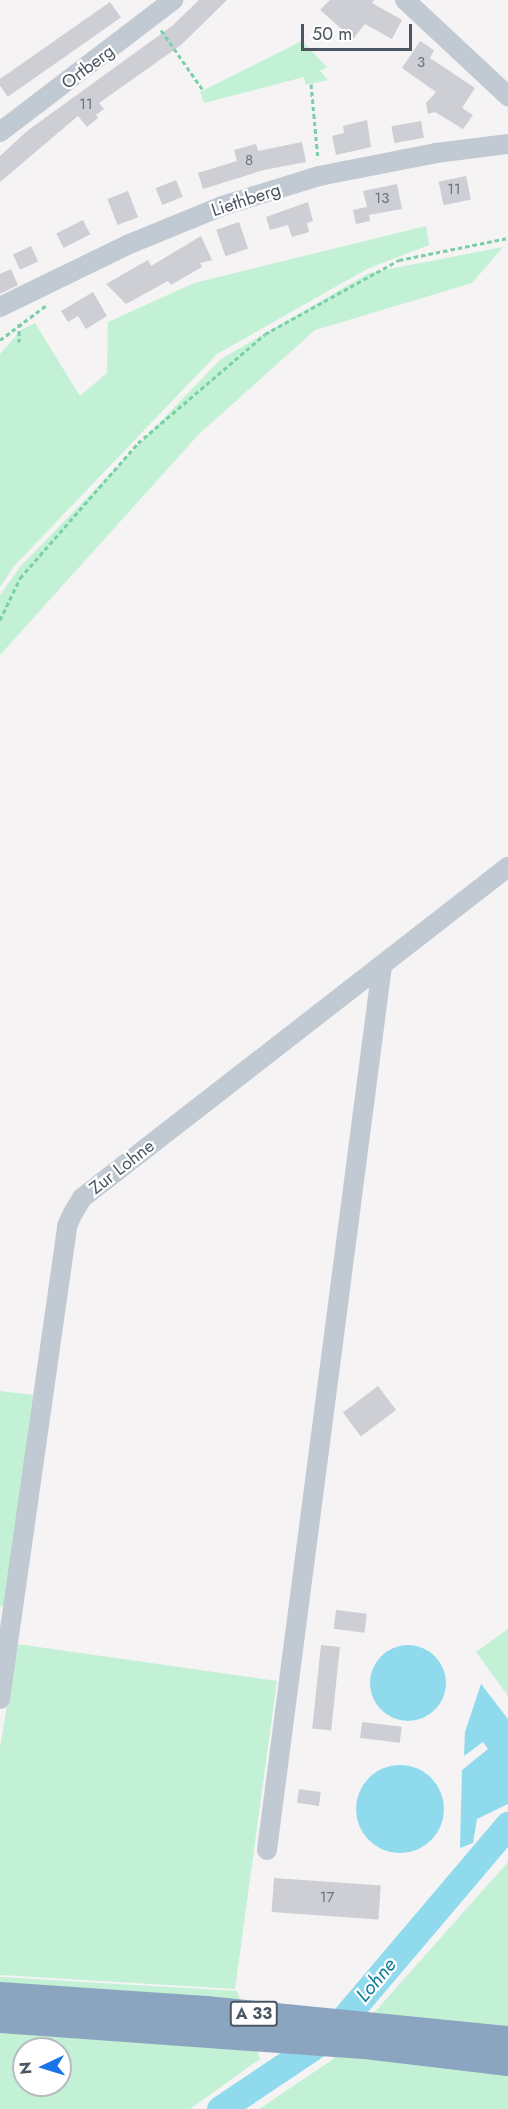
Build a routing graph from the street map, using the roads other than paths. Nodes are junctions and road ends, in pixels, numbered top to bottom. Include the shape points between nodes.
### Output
1 (173, 0) edge
2 (405, 0) edge
3 (508, 96) edge
4 (0, 132) edge
5 (508, 144) edge
6 (0, 307) edge
7 (508, 867) edge
8 (382, 966) junction
9 (0, 1699) edge
10 (267, 1850) dead end
11 (0, 1996) edge
12 (0, 2019) edge
13 (508, 2040) edge
14 (508, 2062) edge

1 - 4 street, Ortberg
2 - 3 street
5 - 6 street, Liethberg via 436,153 319,176 233,203 127,245
7 - 8 street, Zur Lohne
8 - 9 street, Zur Lohne via 82,1198 73,1213 67,1227
8 - 10 street
11 - 13 highway, A 33 via 206,2010
12 - 14 highway, A 33 via 374,2046

